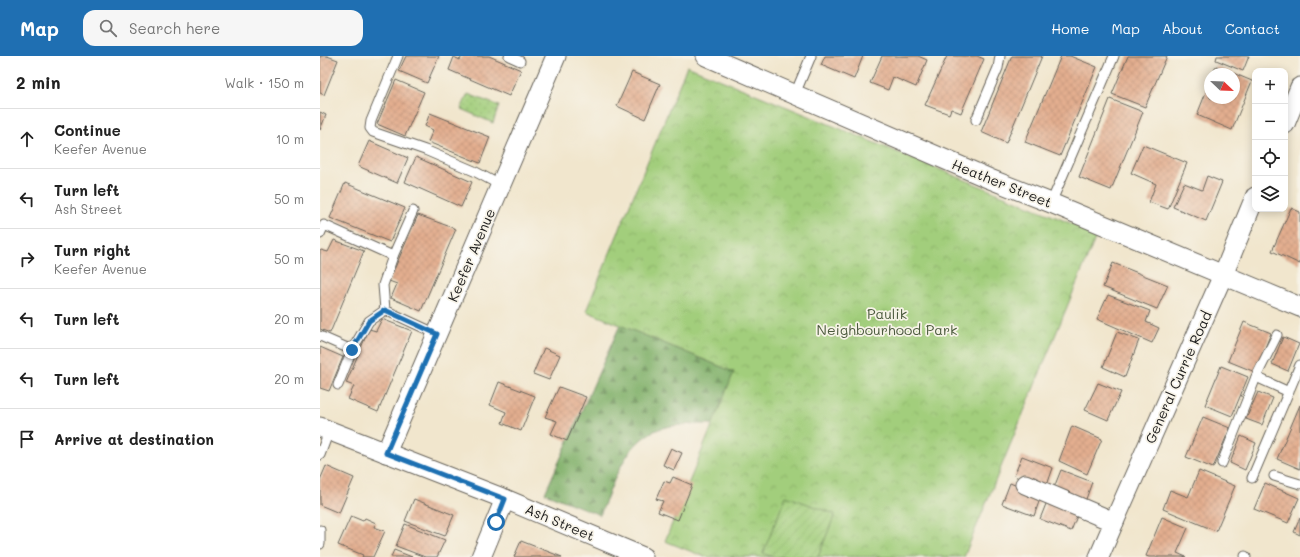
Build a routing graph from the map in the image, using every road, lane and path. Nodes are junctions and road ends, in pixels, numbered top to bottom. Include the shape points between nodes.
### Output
1 (398, 56) edge
2 (509, 56) edge
3 (556, 56) edge
4 (706, 56) edge
5 (811, 56) edge
6 (1000, 56) edge
7 (1110, 57) edge
8 (520, 60) dead end
9 (1300, 87) edge
10 (795, 94) junction
11 (1288, 117) edge
12 (976, 120) dead end
13 (500, 185) junction
14 (1052, 204) junction
15 (1252, 204) edge
16 (413, 211) dead end
17 (320, 234) edge
18 (393, 256) junction
19 (1223, 275) junction
20 (1300, 307) edge
21 (385, 310) junction
22 (437, 334) junction
23 (1277, 335) dead end
24 (320, 336) edge
25 (352, 350) junction
26 (1300, 365) edge
27 (1256, 377) junction
28 (338, 385) dead end
29 (1289, 392) junction
30 (325, 429) edge
31 (386, 453) junction
32 (320, 455) edge
33 (1222, 463) dead end
34 (1274, 476) dead end
35 (1252, 478) dead end
36 (1025, 484) dead end
37 (1300, 484) edge
38 (505, 499) junction
39 (1114, 522) junction
40 (320, 530) edge
41 (320, 544) edge
42 (481, 557) edge
43 (643, 557) edge
44 (1100, 557) edge

1 - 13 lane via 371,122 370,128 373,132 425,150
2 - 8 lane
3 - 13 street, Keefer Avenue
4 - 10 street, Heather Street
5 - 10 lane
6 - 12 lane via 998,68
7 - 14 lane
9 - 11 street
10 - 14 street, Heather Street via 990,180
13 - 22 street, Keefer Avenue
14 - 19 street, Heather Street
15 - 19 street, General Currie Road
16 - 18 lane
17 - 18 lane via 324,225
18 - 21 lane via 383,285
19 - 20 street, Heather Street
19 - 39 street, General Currie Road
21 - 22 lane
21 - 25 lane via 369,321
22 - 31 street, Keefer Avenue
23 - 27 lane
24 - 25 lane
25 - 28 lane
26 - 29 lane
27 - 29 lane
27 - 33 lane
29 - 35 lane
30 - 31 street, Ash Street
30 - 32 lane
31 - 38 street, Ash Street
34 - 37 lane
36 - 39 street
38 - 42 street
38 - 43 street, Ash Street
39 - 44 street, General Currie Road
40 - 41 lane

